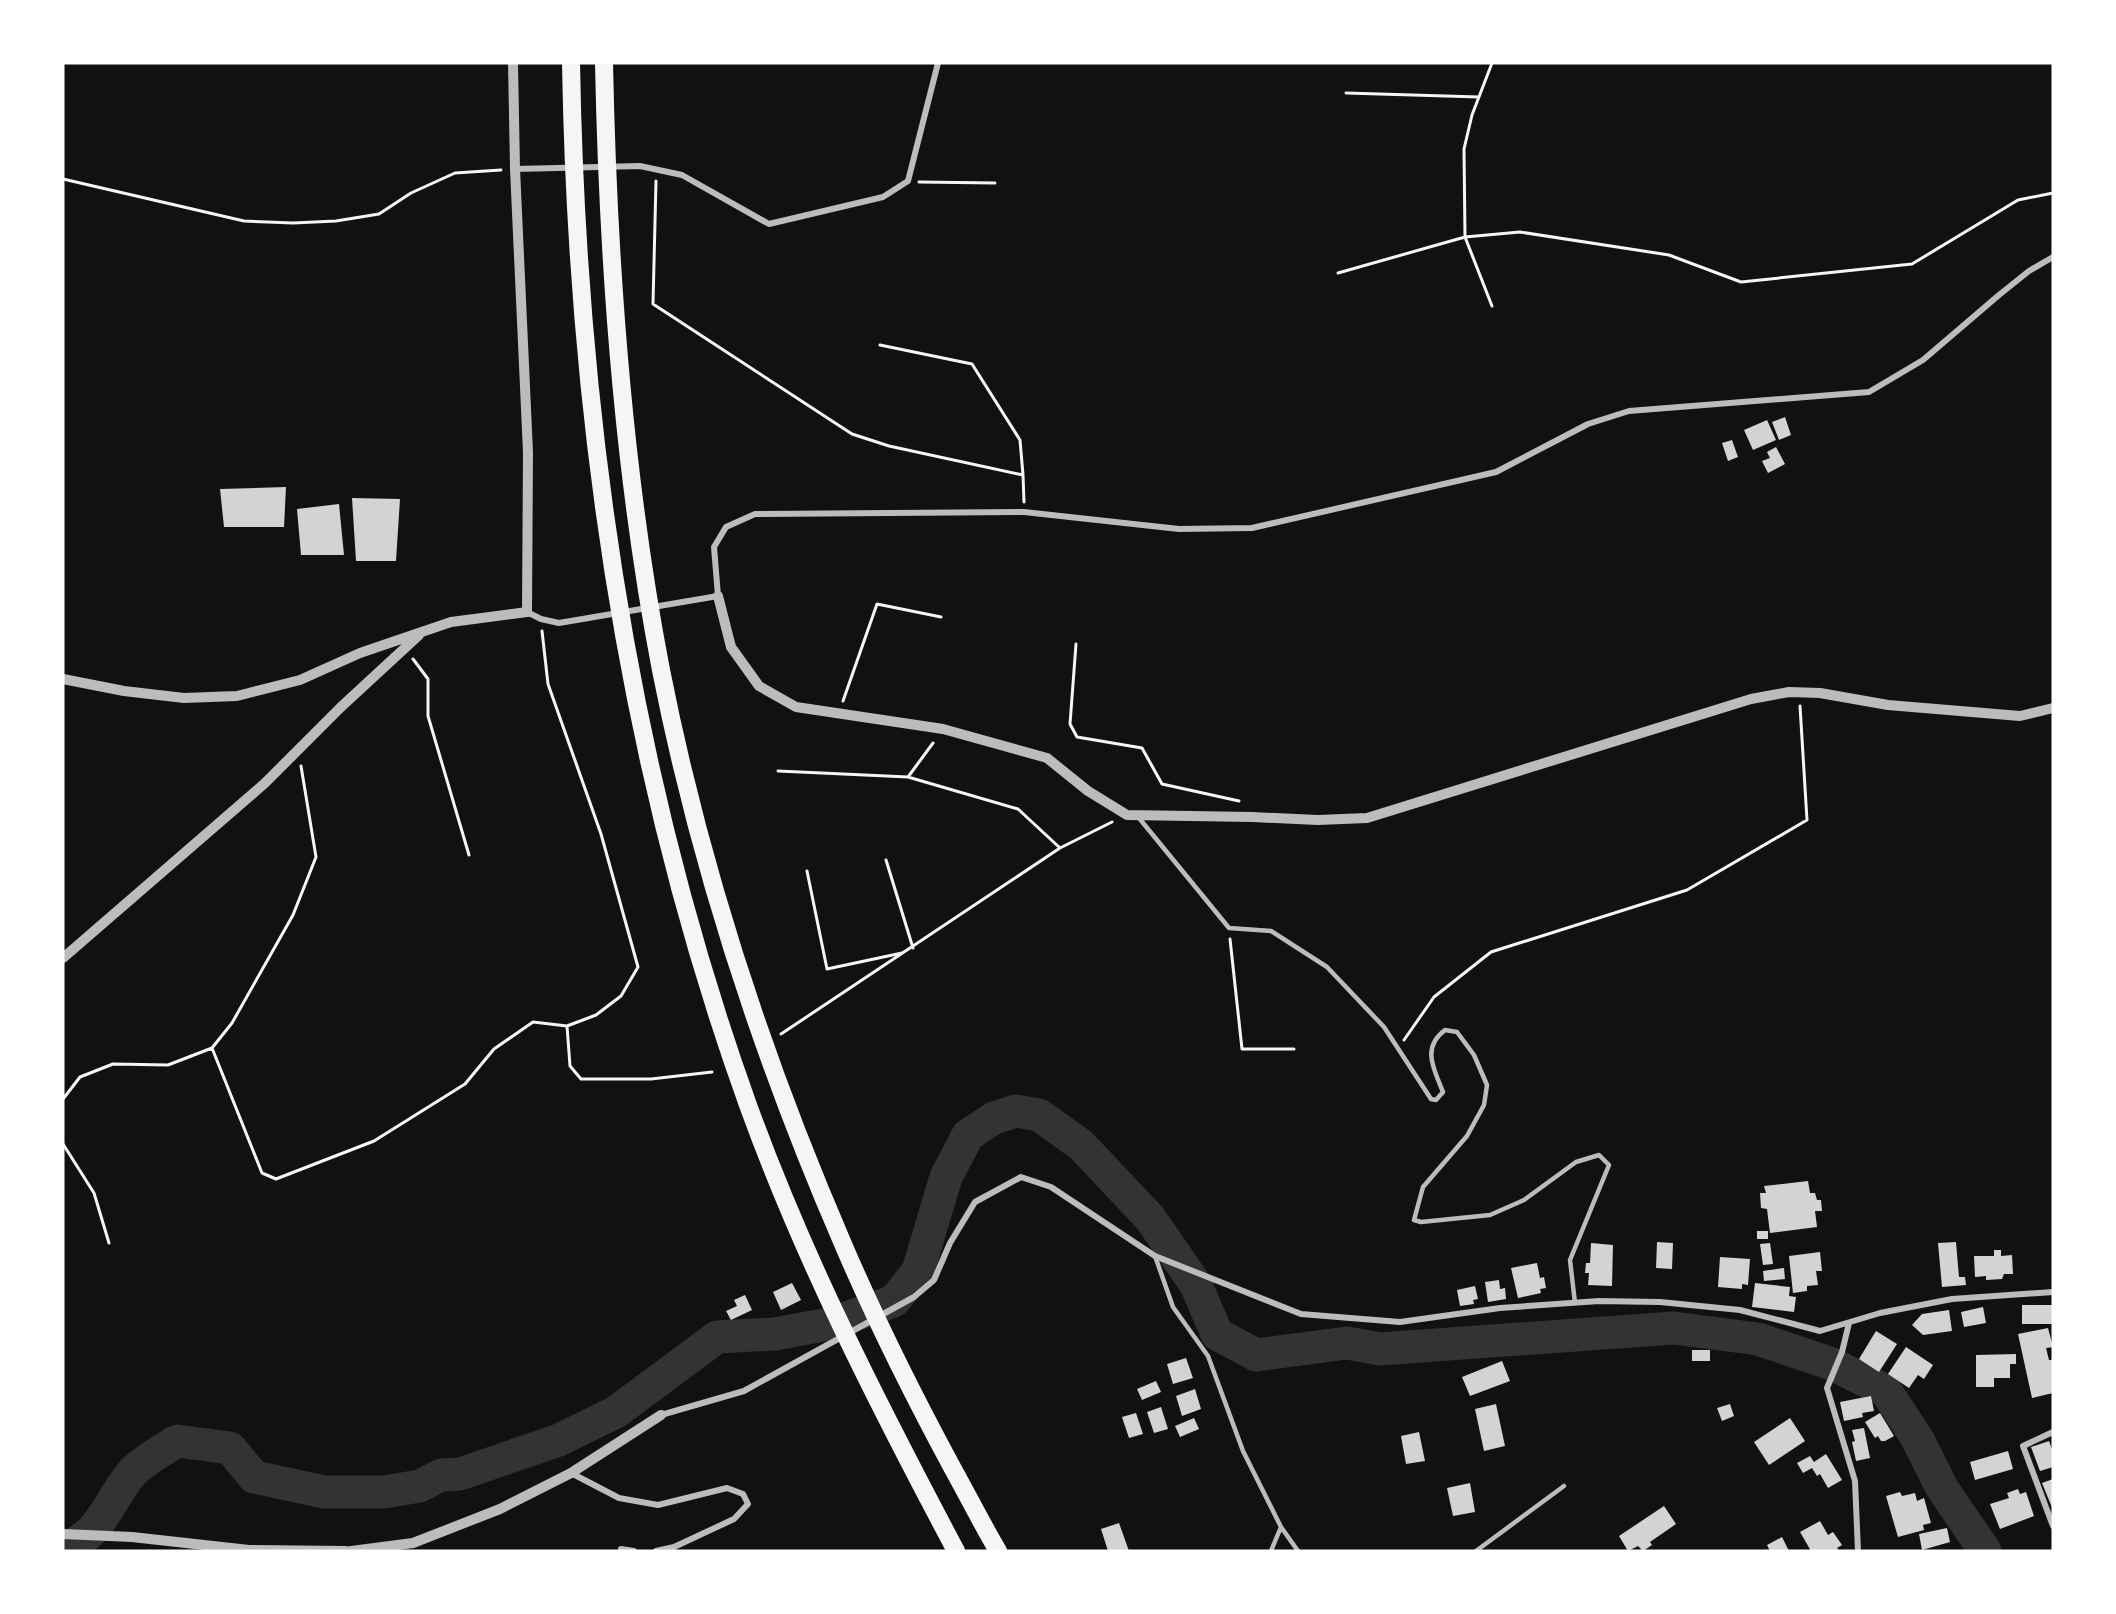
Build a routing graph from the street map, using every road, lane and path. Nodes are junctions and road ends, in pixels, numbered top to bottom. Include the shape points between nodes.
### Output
1 (513, 63) edge
2 (571, 63) edge
3 (604, 63) edge
4 (938, 63) edge
5 (1492, 63) edge
6 (1346, 93) dead end
7 (1479, 97) junction
8 (656, 168) junction
9 (515, 169) junction
10 (63, 179) edge
11 (908, 181) junction
12 (995, 183) dead end
13 (2053, 194) edge
14 (1465, 237) junction
15 (2053, 257) edge
16 (1338, 273) dead end
17 (1492, 306) dead end
18 (879, 345) dead end
19 (1023, 475) junction
20 (1024, 513) junction
21 (718, 596) junction
22 (527, 612) junction
23 (941, 617) dead end
24 (541, 619) junction
25 (424, 631) junction
26 (1076, 644) dead end
27 (405, 648) junction
28 (63, 679) edge
29 (1799, 692) junction
30 (2053, 708) edge
31 (839, 714) junction
32 (943, 729) junction
33 (298, 750) junction
34 (778, 771) dead end
35 (908, 777) junction
36 (1132, 815) junction
37 (1252, 816) junction
38 (1060, 848) junction
39 (470, 855) dead end
40 (886, 860) dead end
41 (807, 871) dead end
42 (1228, 928) junction
43 (913, 948) junction
44 (904, 953) junction
45 (63, 958) edge
46 (567, 1026) junction
47 (781, 1034) dead end
48 (212, 1048) junction
49 (1294, 1049) dead end
50 (1398, 1049) junction
51 (712, 1072) dead end
52 (63, 1099) edge
53 (63, 1144) edge
54 (110, 1244) dead end
55 (1155, 1256) junction
56 (2053, 1292) edge
57 (1575, 1303) junction
58 (1849, 1323) junction
59 (661, 1415) joint
60 (2053, 1432) edge
61 (571, 1473) junction
62 (1564, 1486) dead end
63 (2053, 1526) edge
64 (1281, 1527) junction
65 (63, 1534) edge
66 (1484, 1545) junction
67 (346, 1551) edge
68 (351, 1551) edge
69 (621, 1551) edge
70 (634, 1551) edge
71 (656, 1551) edge
72 (956, 1551) edge
73 (999, 1551) edge
74 (1271, 1551) edge
75 (1298, 1551) edge
76 (1476, 1551) edge
77 (1489, 1551) edge
78 (1858, 1551) edge

1 - 9 street
2 - 72 highway via 587,362 604,519 627,659 654,784 711,997 749,1108 835,1315
3 - 73 highway via 619,359 636,514 661,671 700,842 736,966 824,1201 923,1414
4 - 11 street
5 - 7 path
6 - 7 path
7 - 14 path via 1464,149
8 - 9 street
8 - 11 street via 682,175 769,225 883,197
8 - 19 path via 652,304 852,434 889,446
9 - 10 path via 455,173 411,193 379,214 293,223 244,221
9 - 22 street via 528,452
11 - 12 path
13 - 14 path via 2018,200 1912,264 1741,282 1669,255 1520,232
14 - 16 path
14 - 17 path
15 - 20 street via 2029,272 1923,360 1869,392 1629,411 1588,424 1496,472 1252,528 1179,529
18 - 19 path via 972,364 1020,440
19 - 20 path
20 - 21 street via 755,514 726,527 714,547
21 - 24 street via 559,623
21 - 31 street via 731,647 759,686 796,707
22 - 24 street
22 - 25 street via 451,622
23 - 31 path via 876,604
24 - 46 path via 548,684 601,834 638,967 621,996 596,1015
25 - 27 street
25 - 28 street via 360,653 300,680 237,696 184,698
26 - 37 path via 1070,724 1077,737 1142,748 1162,784 1246,803
27 - 33 street
27 - 39 path via 428,679 428,716
29 - 30 street via 1992,715 2020,716
29 - 37 street via 1751,699 1367,819
29 - 50 path via 1807,820 1687,890 1491,952 1434,997
31 - 32 street
32 - 35 path
32 - 36 street via 1047,758 1088,790
33 - 45 street
33 - 48 path via 316,857 293,915 232,1023
34 - 35 path
35 - 38 path via 1018,809
36 - 37 street
36 - 38 path
36 - 42 lane
38 - 43 path
40 - 43 path
41 - 44 path via 827,969
42 - 49 path via 1242,1049
42 - 50 lane via 1271,931 1327,967 1384,1027
43 - 44 path
44 - 47 path
46 - 48 path via 533,1022 494,1049 465,1084 374,1141 276,1179 262,1173
46 - 51 path via 570,1066 581,1079 651,1079
48 - 52 path via 168,1065 112,1064 80,1077
50 - 57 lane via 1431,1099 1436,1100 1443,1092 1430,1057 1436,1037 1445,1030 1457,1032 1474,1055 1487,1085 1484,1105 1467,1136 1423,1187 1414,1220 1490,1215 1524,1200 1576,1162 1599,1155 1609,1165 1570,1260
53 - 54 path via 94,1193
55 - 57 street via 1301,1314 1400,1322 1500,1308
55 - 59 street via 1051,1187 1021,1177 975,1202 950,1243 934,1280 914,1297 744,1391
55 - 64 lane via 1173,1307 1208,1356 1243,1450
56 - 58 street via 1952,1299
57 - 58 street via 1660,1302 1740,1310 1820,1331
58 - 78 street via 1827,1388 1855,1481
59 - 61 street
60 - 63 street via 2023,1446
61 - 68 street via 500,1509 413,1543
61 - 71 street via 619,1498 658,1505 727,1488 743,1494 748,1504 734,1519 674,1547
62 - 66 lane
64 - 74 lane
64 - 75 lane
65 - 67 street via 249,1550
66 - 76 lane
66 - 77 lane
69 - 70 street

